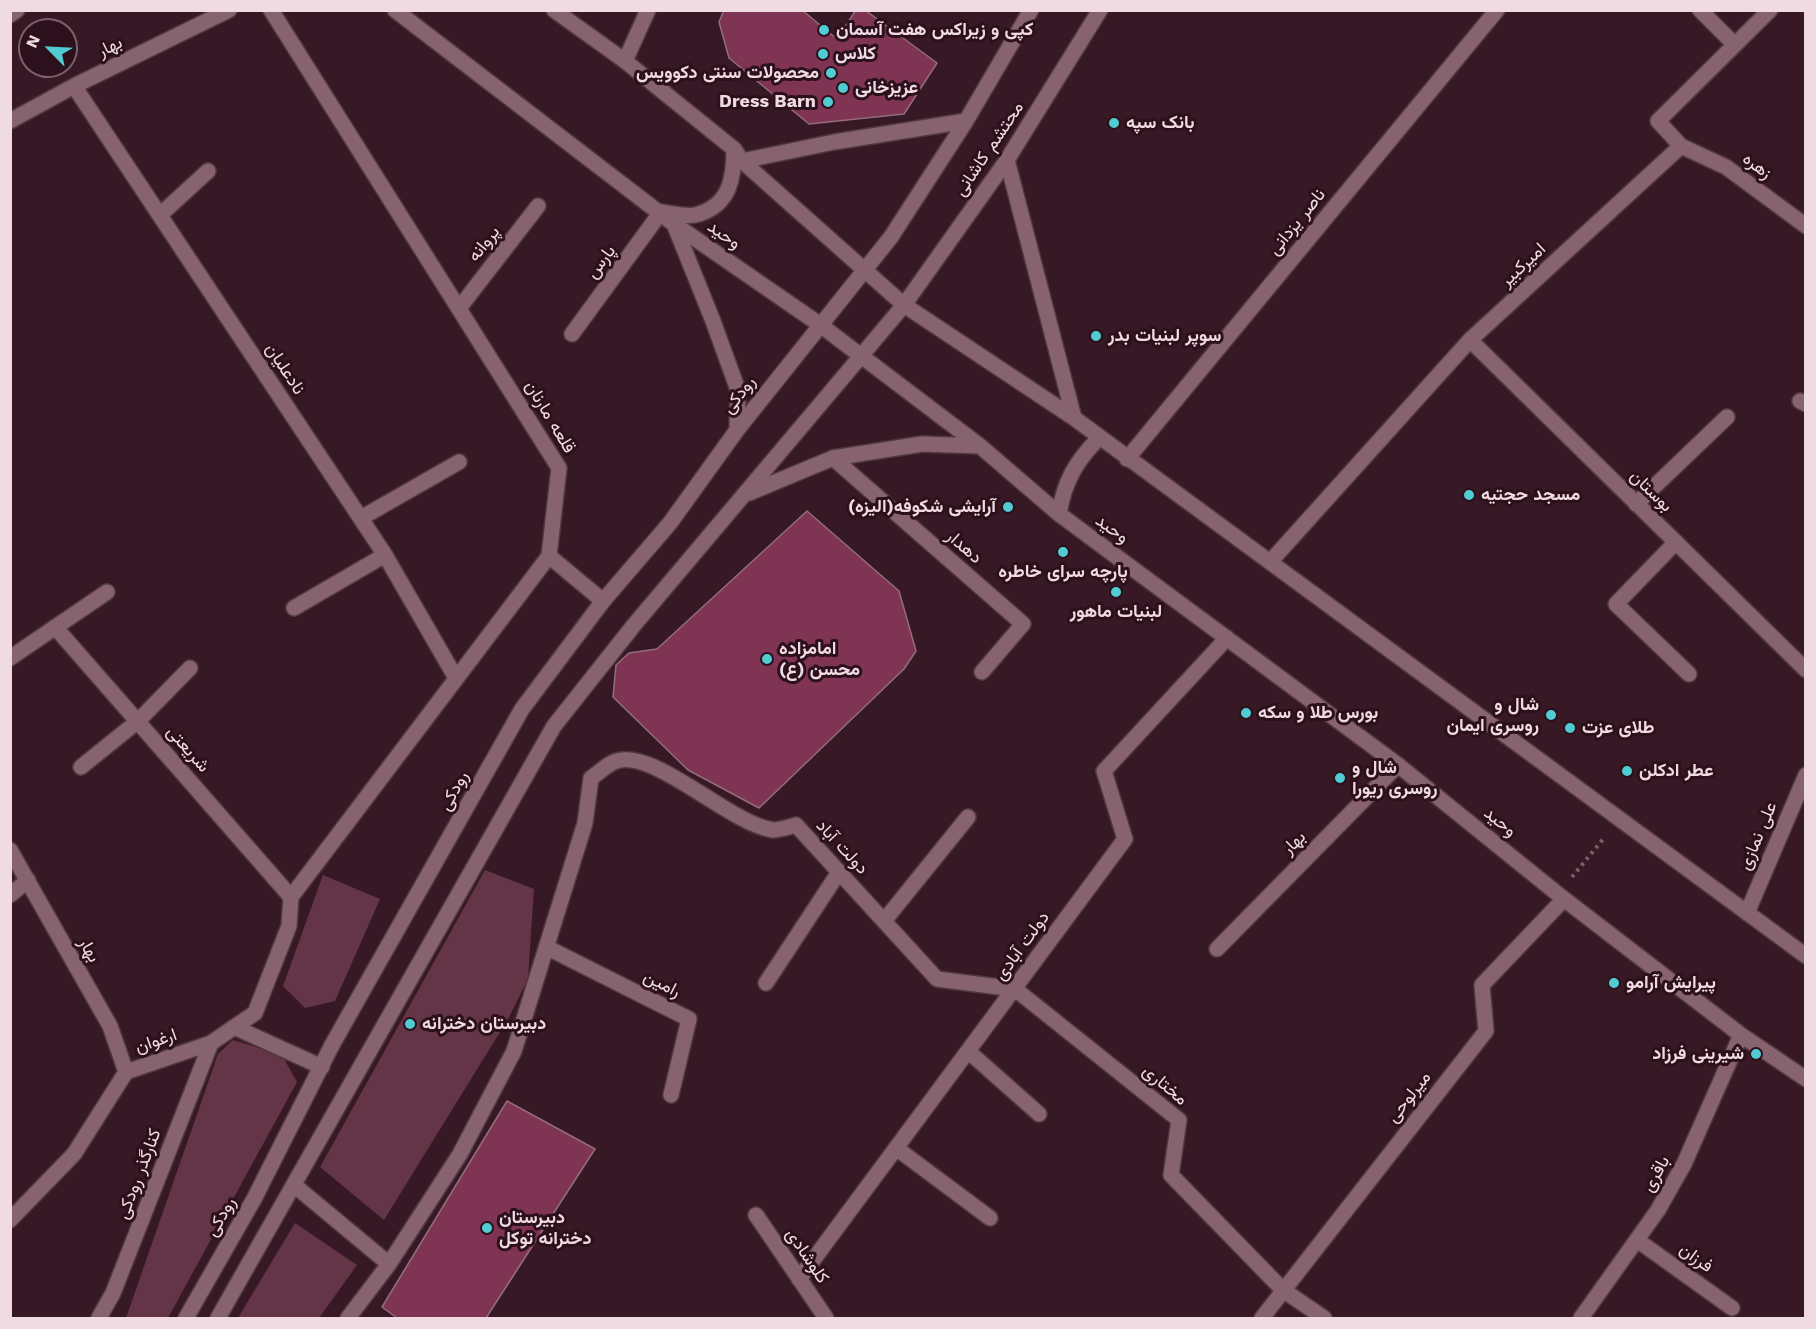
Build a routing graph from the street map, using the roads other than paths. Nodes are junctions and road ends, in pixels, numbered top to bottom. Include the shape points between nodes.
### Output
1 (17, 10) edge
2 (229, 10) edge
3 (271, 10) edge
4 (395, 10) edge
5 (554, 10) edge
6 (648, 10) edge
7 (1031, 10) edge
8 (1100, 10) edge
9 (1497, 10) edge
10 (1700, 10) edge
11 (1770, 10) edge
12 (10, 15) edge
13 (1734, 44) junction
14 (625, 61) junction
15 (74, 86) junction
16 (10, 121) edge
17 (966, 121) junction
18 (1681, 146) junction
19 (738, 155) junction
20 (1007, 160) junction
21 (208, 171) dead end
22 (538, 206) dead end
23 (661, 212) junction
24 (160, 215) junction
25 (674, 224) junction
26 (1806, 226) edge
27 (864, 269) junction
28 (904, 305) junction
29 (460, 307) junction
30 (819, 324) junction
31 (572, 334) dead end
32 (1470, 340) junction
33 (861, 358) junction
34 (1727, 417) dead end
35 (1074, 418) junction
36 (737, 430) junction
37 (1100, 438) junction
38 (980, 446) junction
39 (833, 458) junction
40 (1127, 459) junction
41 (459, 462) dead end
42 (743, 496) junction
43 (1636, 504) junction
44 (1059, 514) junction
45 (361, 518) junction
46 (1676, 542) junction
47 (385, 555) junction
48 (549, 556) junction
49 (1270, 562) junction
50 (107, 592) dead end
51 (603, 601) junction
52 (294, 608) dead end
53 (55, 627) junction
54 (1227, 638) junction
55 (10, 658) edge
56 (190, 668) dead end
57 (1806, 669) edge
58 (982, 672) dead end
59 (1689, 674) dead end
60 (456, 678) junction
61 (138, 721) junction
62 (1398, 765) junction
63 (81, 766) dead end
64 (1806, 775) edge
65 (968, 817) dead end
66 (10, 850) edge
67 (839, 872) junction
68 (28, 880) junction
69 (10, 896) edge
70 (1561, 896) junction
71 (291, 897) junction
72 (1747, 913) junction
73 (884, 921) junction
74 (548, 948) junction
75 (1217, 949) dead end
76 (1806, 956) edge
77 (766, 983) dead end
78 (1015, 989) junction
79 (234, 1028) junction
80 (1740, 1035) junction
81 (211, 1043) junction
82 (969, 1052) junction
83 (322, 1067) junction
84 (126, 1072) junction
85 (1806, 1079) edge
86 (671, 1095) dead end
87 (1039, 1114) dead end
88 (896, 1148) junction
89 (294, 1185) junction
90 (756, 1215) dead end
91 (990, 1218) dead end
92 (10, 1220) edge
93 (1637, 1240) junction
94 (389, 1264) junction
95 (799, 1279) junction
96 (1283, 1290) junction
97 (1732, 1308) dead end
98 (99, 1318) edge
99 (186, 1318) edge
100 (218, 1318) edge
101 (348, 1318) edge
102 (826, 1318) edge
103 (1262, 1318) edge
104 (1324, 1318) edge
105 (1581, 1318) edge

1 - 12 street
2 - 15 street, بهار
3 - 29 street, قلعه مارنان
4 - 23 street, وحید
5 - 14 street
6 - 14 street
7 - 17 street, محتشم کاشانی
8 - 20 street, محتشم کاشانی
9 - 40 street, ناصر یزدانی
10 - 13 street
11 - 13 street
13 - 18 street via 1658,121
14 - 19 street
15 - 16 street, بهار
15 - 24 street, نادعلیان
17 - 19 street
17 - 27 street, محتشم کاشانی via 891,237
18 - 26 street, زهره via 1726,167
18 - 32 street, امیرکبیر
19 - 23 street via 734,177 721,201 697,215
19 - 27 street
20 - 28 street, محتشم کاشانی
20 - 35 street
21 - 24 street
22 - 29 street, پروانه
23 - 25 street, وحید
23 - 31 street, پارس
24 - 45 street, نادعلیان
25 - 30 street, وحید
25 - 36 street via 738,390
27 - 28 street
27 - 30 street, محتشم کاشانی
28 - 33 street, محتشم کاشانی
28 - 35 street
29 - 48 street, قلعه مارنان via 559,468
30 - 33 street, وحید
30 - 36 street, رودکی
32 - 43 street, بوستان
32 - 49 street, امیرکبیر
33 - 38 street, وحید
33 - 42 street
34 - 43 street
35 - 37 street
36 - 51 street, رودکی via 670,523
37 - 40 street
37 - 44 street via 1071,472 1062,492
38 - 39 street via 922,444
38 - 44 street, وحید
39 - 42 street
39 - 58 street, دهدار via 1023,624
40 - 49 street
41 - 45 street
42 - 89 street via 554,726
43 - 46 street, بوستان
44 - 54 street, وحید
45 - 47 street, نادعلیان
46 - 57 street, بوستان
46 - 59 street via 1616,604
47 - 52 street
47 - 60 street, نادعلیان
48 - 51 street
48 - 60 street
49 - 72 street
50 - 53 street
51 - 83 street, رودکی via 522,709
53 - 55 street
53 - 61 street, شریعتی
54 - 62 street, وحید
54 - 78 street, دولت آبادی via 1104,771 1125,839
56 - 61 street
60 - 71 street
61 - 63 street
61 - 71 street, شریعتی
62 - 70 street, وحید
62 - 75 street, بهار
64 - 72 street, علی نمازی
65 - 73 street
66 - 68 street, بهار
67 - 73 street, دولت آباد
67 - 74 street, دولت آباد via 796,825 774,830 736,817 639,759 616,761 591,778 585,823
67 - 77 street
68 - 69 street
68 - 84 street, بهار via 110,1026
70 - 80 street, وحید
70 - 96 street, میرلوحی via 1482,985 1486,1031
71 - 79 street, ارغوان via 289,926 255,1013
72 - 76 street
73 - 78 street, دولت آباد via 937,979
74 - 86 street, رامین via 689,1019
74 - 94 street via 514,1051 460,1154
78 - 82 street, دولت آبادی
78 - 96 street, مختاری via 1179,1120 1171,1175
79 - 81 street, ارغوان
79 - 83 street
80 - 85 street, وحید
80 - 93 street, باقری via 1684,1164
81 - 84 street, ارغوان
81 - 98 street, کنارگذر رودکی via 113,1293
82 - 87 street
82 - 88 street, دولت آبادی
83 - 99 street, رودکی via 254,1199
84 - 92 street, ارغوان via 74,1154
88 - 91 street
88 - 95 street, دولت آبادی
89 - 94 street
89 - 100 street
90 - 95 street, کلوشادی
93 - 97 street, فرزان
93 - 105 street, باقری
94 - 101 street
95 - 102 street, کلوشادی
96 - 103 street, میرلوحی
96 - 104 street

